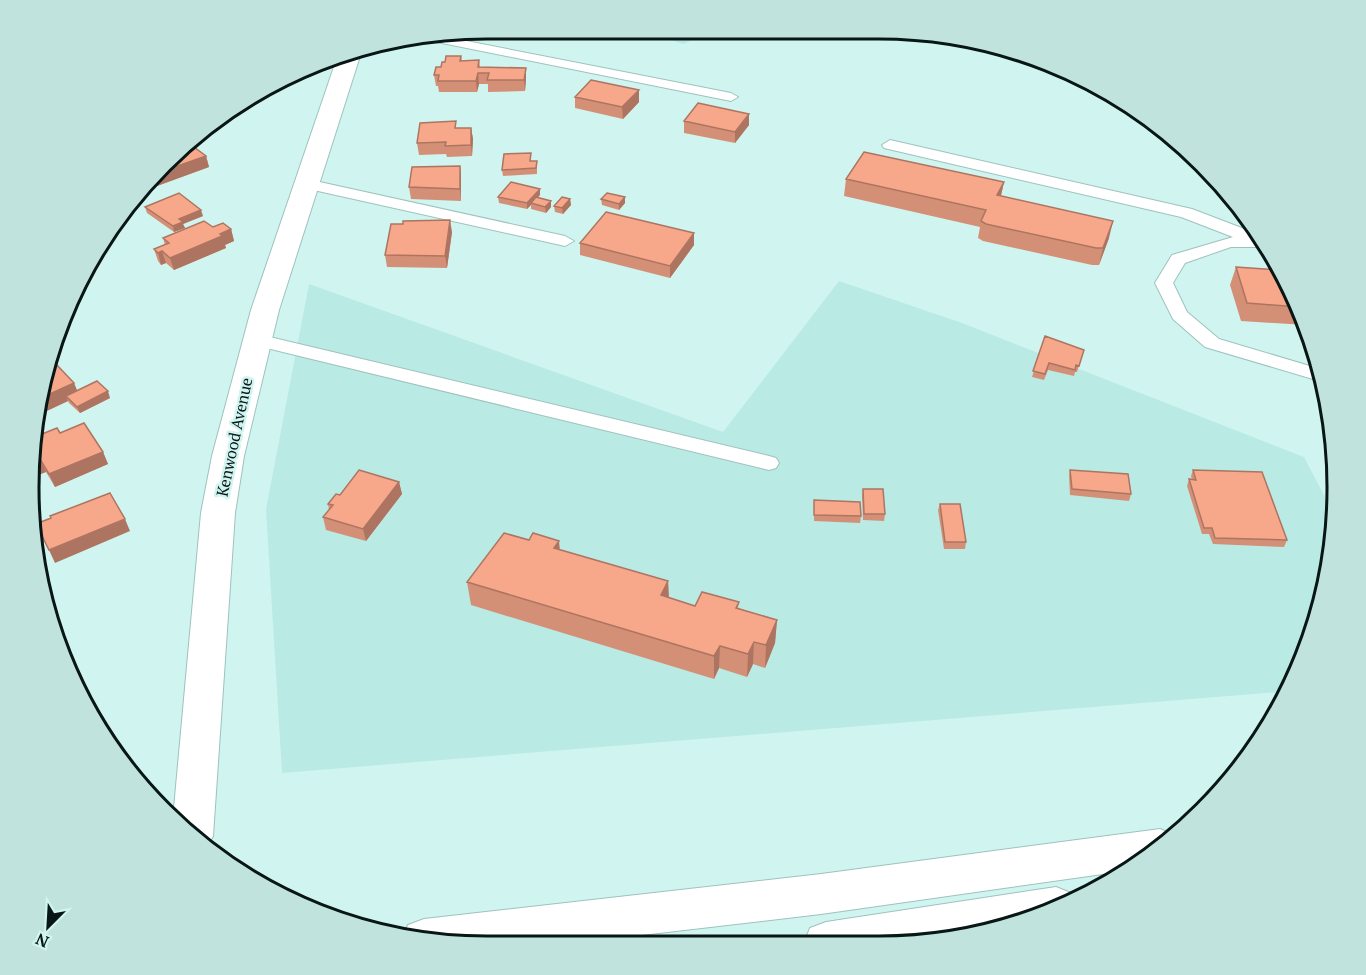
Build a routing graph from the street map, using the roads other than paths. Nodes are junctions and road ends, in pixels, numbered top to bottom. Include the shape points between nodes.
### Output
1 (445, 41) edge
2 (347, 62) edge
3 (731, 97) dead end
4 (890, 145) dead end
5 (306, 184) junction
6 (1251, 238) edge
7 (565, 241) dead end
8 (1254, 243) edge
9 (257, 340) junction
10 (1312, 373) edge
11 (769, 464) dead end
12 (192, 825) edge
13 (1143, 849) edge
14 (1022, 912) edge
15 (465, 935) edge
16 (871, 936) edge

1 - 3 lane
2 - 5 main road, Kenwood Avenue
4 - 6 lane via 1186,213
5 - 7 lane
5 - 9 main road, Kenwood Avenue
8 - 10 lane via 1230,242 1178,259 1164,283 1179,315 1212,343
9 - 11 lane
9 - 12 main road, Kenwood Avenue via 218,513
13 - 15 main road via 821,894
14 - 16 main road

